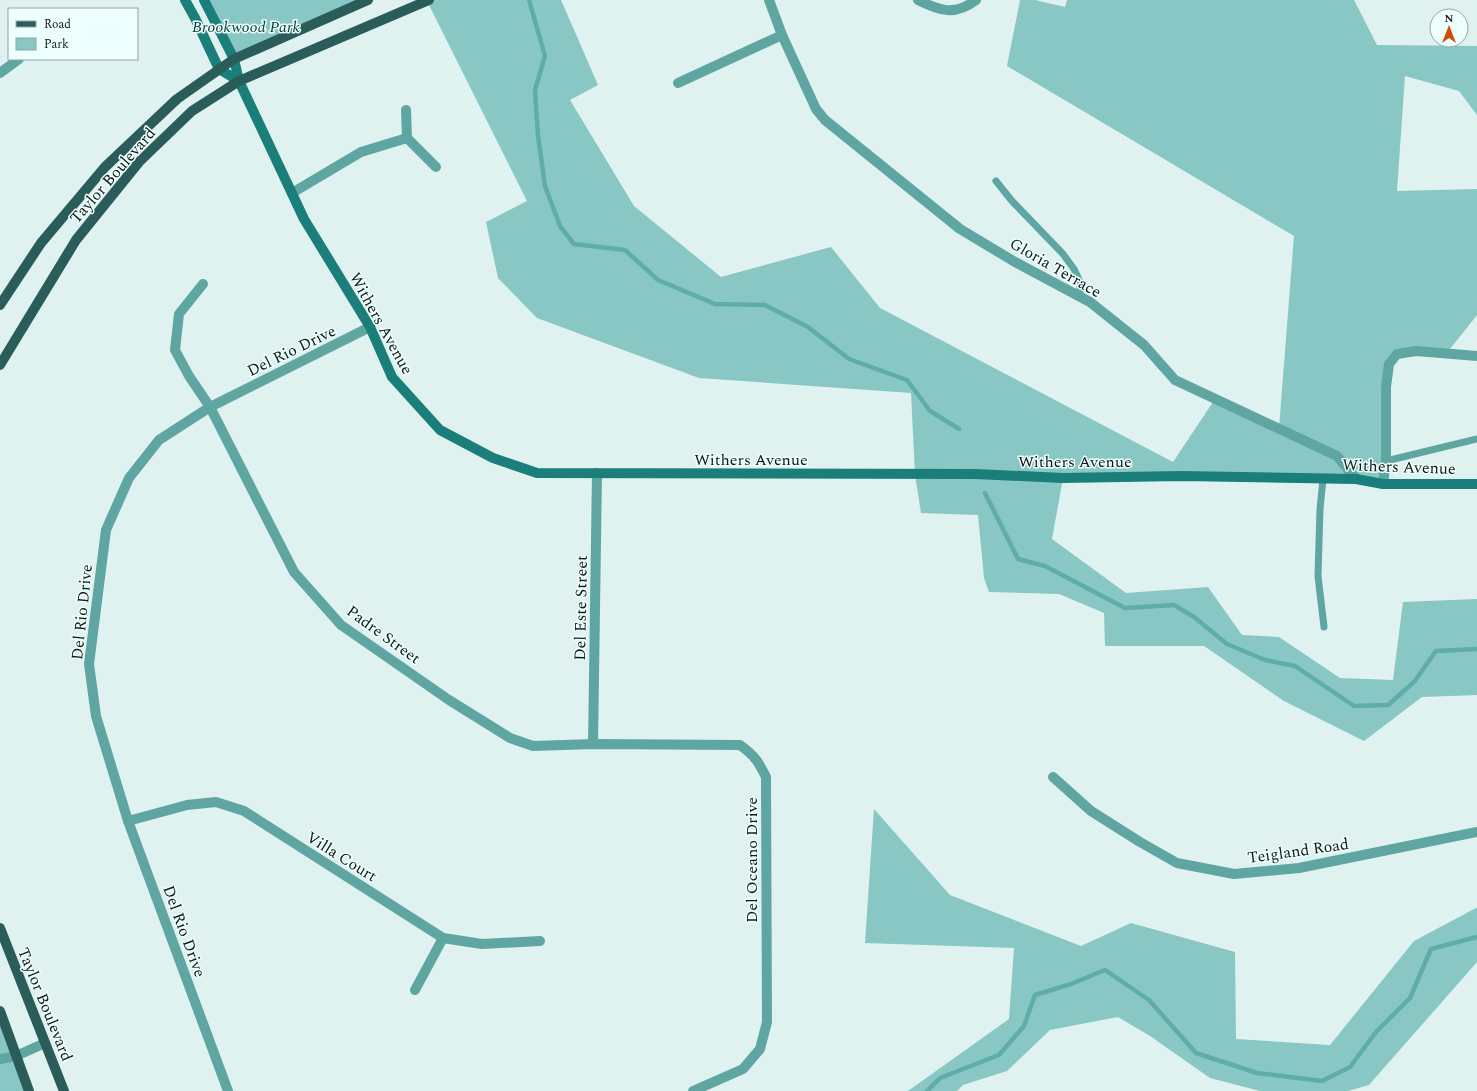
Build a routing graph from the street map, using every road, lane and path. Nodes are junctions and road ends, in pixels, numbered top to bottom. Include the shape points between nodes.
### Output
1 (185, 0) edge
2 (204, 0) edge
3 (368, 0) edge
4 (429, 0) edge
5 (769, 0) edge
6 (918, 0) edge
7 (976, 0) edge
8 (782, 35) junction
9 (234, 59) junction
10 (18, 60) edge
11 (219, 69) junction
12 (0, 73) edge
13 (239, 81) junction
14 (678, 83) dead end
15 (406, 110) dead end
16 (407, 138) junction
17 (436, 167) dead end
18 (996, 181) dead end
19 (292, 193) junction
20 (203, 284) dead end
21 (1080, 296) junction
22 (0, 305) edge
23 (370, 328) junction
24 (1477, 356) edge
25 (0, 365) edge
26 (210, 407) junction
27 (1477, 439) edge
28 (1386, 461) junction
29 (597, 473) junction
30 (1323, 479) junction
31 (1356, 479) junction
32 (1383, 484) junction
33 (1477, 484) edge
34 (1324, 626) dead end
35 (594, 744) junction
36 (1053, 777) dead end
37 (128, 821) junction
38 (1477, 832) edge
39 (0, 928) edge
40 (443, 938) junction
41 (540, 941) dead end
42 (415, 990) dead end
43 (0, 1011) edge
44 (45, 1043) junction
45 (16, 1056) junction
46 (0, 1059) edge
47 (29, 1091) edge
48 (64, 1091) edge
49 (228, 1091) edge
50 (692, 1091) edge

1 - 11 street
2 - 9 street, Withers Avenue
3 - 9 main road, Taylor Boulevard
4 - 13 main road, Taylor Boulevard
5 - 8 street, Gloria Terrace
6 - 7 street via 949,11 966,7
8 - 14 street
8 - 21 street, Gloria Terrace via 816,109 825,120 960,229 1015,262
9 - 11 main road, Taylor Boulevard
9 - 13 street, Withers Avenue
10 - 12 street
11 - 13 street
11 - 22 main road, Taylor Boulevard via 177,99 105,167 41,243
13 - 19 street, Withers Avenue
13 - 25 main road, Taylor Boulevard via 192,111 139,162 76,240
15 - 16 street
16 - 17 street
16 - 19 street via 361,152
18 - 21 lane via 1074,269 1080,282
19 - 23 street, Withers Avenue via 304,219
20 - 26 street, Padre Street via 179,314 175,350
21 - 31 street, Gloria Terrace via 1144,345 1175,380 1337,456
23 - 26 street, Del Rio Drive
23 - 29 street, Withers Avenue via 392,377 440,430 493,458 537,473
24 - 28 street via 1416,351 1397,354 1389,364 1386,387
26 - 35 street, Padre Street via 294,572 341,625 449,700 510,738 533,746
26 - 37 street, Del Rio Drive via 159,440 130,478 106,530 89,664 96,716
27 - 28 lane
28 - 32 street
29 - 30 street, Withers Avenue via 974,474 1063,478 1181,476
29 - 35 street, Del Este Street
30 - 31 street, Withers Avenue
30 - 34 lane via 1318,576
31 - 32 street, Withers Avenue
32 - 33 street, Withers Avenue
35 - 50 street, Del Oceano Drive via 740,745 754,756 766,777 767,1022 760,1048 743,1069
36 - 38 street, Teigland Road via 1091,811 1177,863 1234,874 1299,868
37 - 40 street, Villa Court via 187,805 216,802 244,811
37 - 49 street, Del Rio Drive
39 - 44 main road, Taylor Boulevard
40 - 41 street, Villa Court via 482,944
40 - 42 street
43 - 45 main road
44 - 45 street
44 - 48 main road, Taylor Boulevard
45 - 46 street
45 - 47 main road

